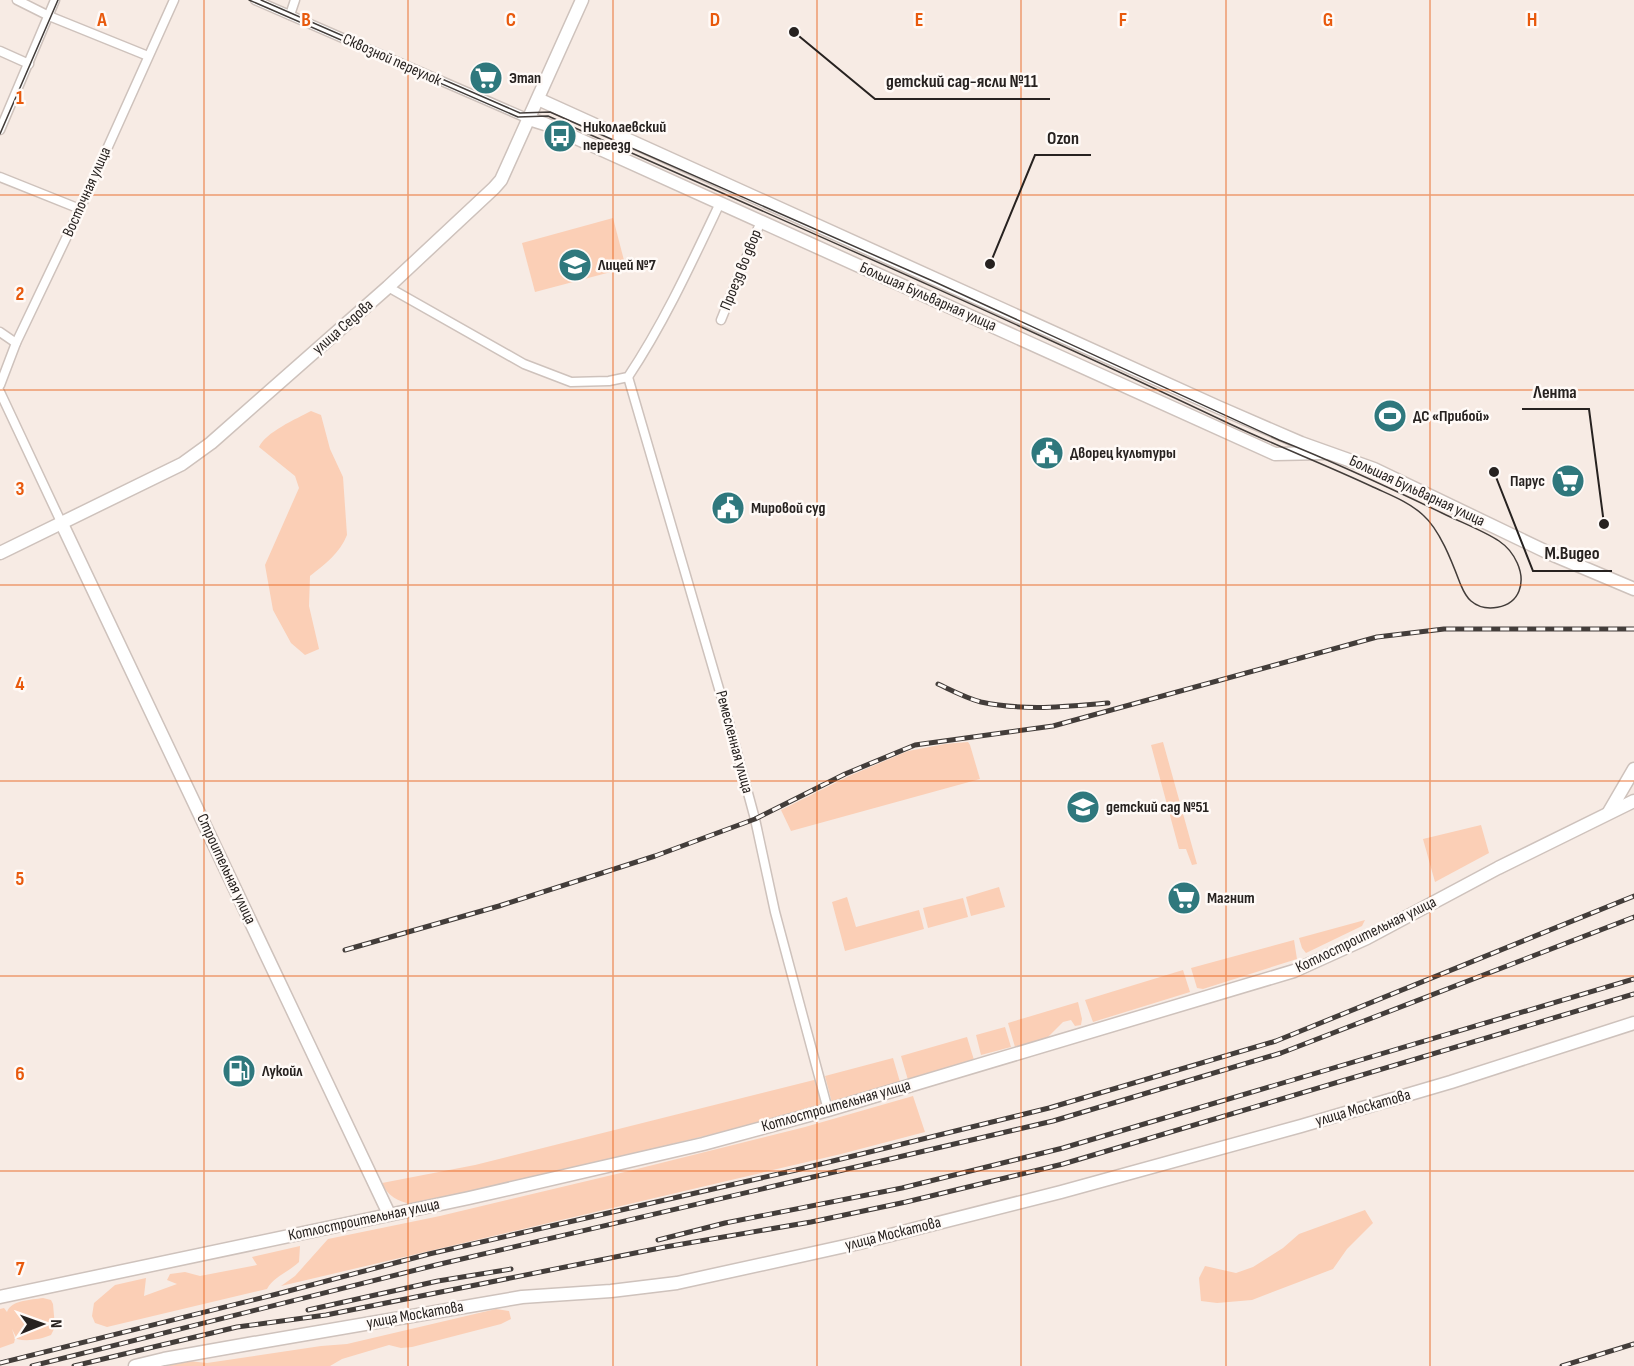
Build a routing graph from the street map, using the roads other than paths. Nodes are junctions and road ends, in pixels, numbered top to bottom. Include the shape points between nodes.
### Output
1 (17, 0) edge
2 (56, 0) edge
3 (174, 0) edge
4 (255, 0) edge
5 (296, 0) edge
6 (582, 0) edge
7 (49, 15) junction
8 (290, 15) junction
9 (0, 51) edge
10 (148, 56) junction
11 (29, 64) junction
12 (538, 99) junction
13 (529, 119) junction
14 (0, 130) edge
15 (0, 177) edge
16 (720, 203) junction
17 (80, 209) junction
18 (761, 221) junction
19 (388, 288) junction
20 (721, 320) dead end
21 (0, 332) edge
22 (16, 343) junction
23 (628, 378) junction
24 (0, 385) edge
25 (0, 392) edge
26 (1332, 452) junction
27 (62, 524) junction
28 (0, 553) edge
29 (1634, 589) edge
30 (1634, 770) edge
31 (1634, 801) edge
32 (1608, 813) junction
33 (1634, 1023) edge
34 (828, 1110) junction
35 (389, 1214) junction
36 (0, 1297) edge
37 (135, 1366) edge

1 - 7 street
2 - 7 street
3 - 10 street, Восточная улица
4 - 8 street, Сквозной переулок
5 - 8 street
6 - 12 main road, улица Седова
7 - 10 street
7 - 11 street
8 - 13 street, Сквозной переулок
9 - 11 street
10 - 17 street, Восточная улица
11 - 14 street
12 - 13 main road, улица Седова
12 - 26 main road, Большая Бульварная улица via 1218,407 1301,443
13 - 16 main road, Большая Бульварная улица
13 - 19 main road, улица Седова via 501,180
15 - 17 street
16 - 18 main road, Большая Бульварная улица
16 - 23 street via 684,279
17 - 22 street, Восточная улица
18 - 20 street, Проезд во двор
18 - 26 main road, Большая Бульварная улица via 1275,454
19 - 23 street via 524,364 571,382
19 - 27 main road, улица Седова via 182,464
21 - 22 street
22 - 24 street, Восточная улица
23 - 34 street, Ремесленная улица via 729,723
25 - 27 street
26 - 29 main road, Большая Бульварная улица
27 - 28 main road, улица Седова
27 - 35 main road, Строительная улица
30 - 32 main road
31 - 32 main road, Котлостроительная улица
32 - 34 main road, Котлостроительная улица via 1367,938 1294,971
33 - 37 main road, улица Москатова via 1301,1126 859,1243 677,1283 522,1297
34 - 35 main road, Котлостроительная улица via 703,1144
35 - 36 main road, Котлостроительная улица

